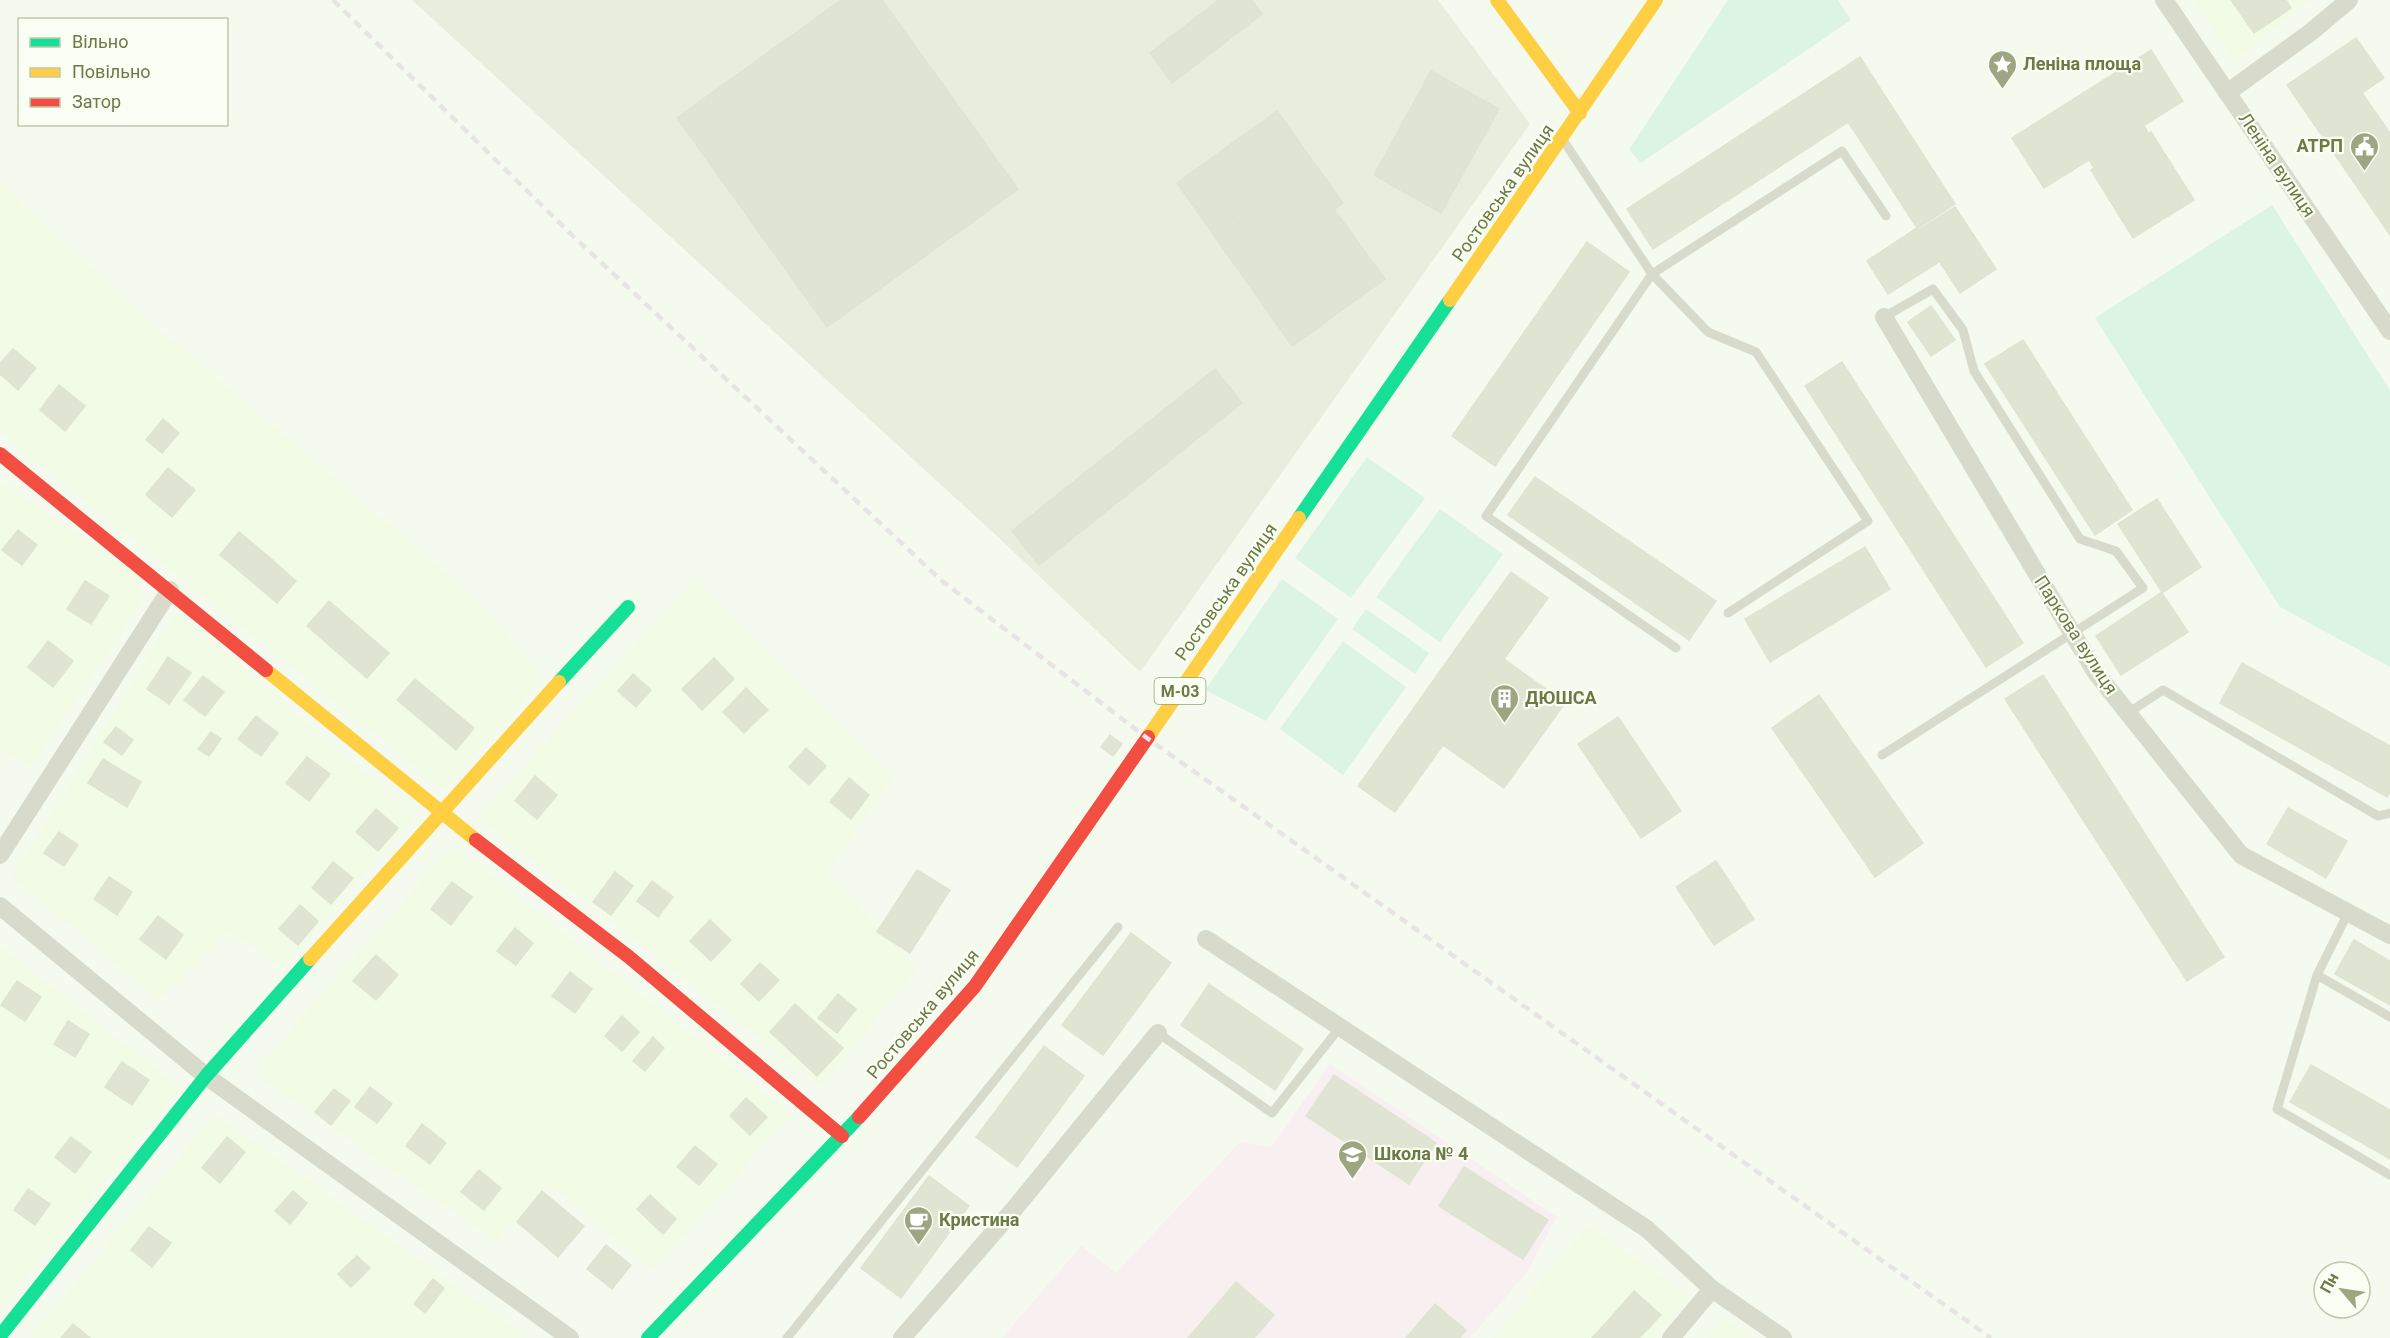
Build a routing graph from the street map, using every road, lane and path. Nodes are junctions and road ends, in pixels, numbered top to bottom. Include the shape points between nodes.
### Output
1 (1497, 0) edge
2 (1656, 0) edge
3 (2164, 0) edge
4 (2349, 0) edge
5 (2227, 93) junction
6 (1580, 112) junction
7 (1562, 139) junction
8 (1886, 216) dead end
9 (1652, 274) junction
10 (1884, 317) joint
11 (2390, 331) edge
12 (0, 454) edge
13 (170, 590) junction
14 (628, 607) dead end
15 (1728, 613) dead end
16 (2073, 634) junction
17 (1676, 648) dead end
18 (2128, 713) junction
19 (1882, 754) dead end
20 (440, 812) junction
21 (2390, 813) edge
22 (0, 855) edge
23 (0, 906) edge
24 (2348, 913) junction
25 (1118, 927) dead end
26 (2390, 935) edge
27 (1206, 939) dead end
28 (2316, 975) junction
29 (2390, 1017) edge
30 (1341, 1026) junction
31 (1158, 1033) joint
32 (206, 1076) junction
33 (842, 1136) junction
34 (2390, 1174) edge
35 (1712, 1289) junction
36 (0, 1336) edge
37 (570, 1338) edge
38 (648, 1338) edge
39 (787, 1338) edge
40 (902, 1338) edge
41 (1671, 1338) edge
42 (1783, 1338) edge

1 - 6 main road
2 - 6 main road, Ростовська вулиця / М-03
3 - 5 street, Леніна вулиця
4 - 5 street
5 - 11 street, Леніна вулиця
6 - 7 main road, Ростовська вулиця / М-03
7 - 9 lane
7 - 33 main road, Ростовська вулиця / М-03 via 975,986
8 - 9 lane via 1842,151
9 - 15 lane via 1708,332 1756,352 1868,521
9 - 17 lane via 1486,516
10 - 16 street, Паркова вулиця
10 - 16 lane via 1933,288 1964,330 1974,371 2080,539 2116,551 2143,588
12 - 13 main road
13 - 20 main road
13 - 22 street
14 - 20 main road
16 - 18 street, Паркова вулиця
16 - 19 lane
18 - 21 lane via 2163,690 2378,816
18 - 24 street, Паркова вулиця via 2241,855
20 - 32 main road
20 - 33 main road via 629,957
23 - 32 street
24 - 26 street, Паркова вулиця
24 - 28 lane
25 - 39 lane
27 - 30 street
28 - 29 lane
28 - 34 lane via 2277,1109
30 - 31 lane via 1272,1113
30 - 35 street via 1647,1229
31 - 40 street
32 - 36 main road
32 - 37 street
33 - 38 main road, Ростовська вулиця / М-03
35 - 41 street
35 - 42 street

